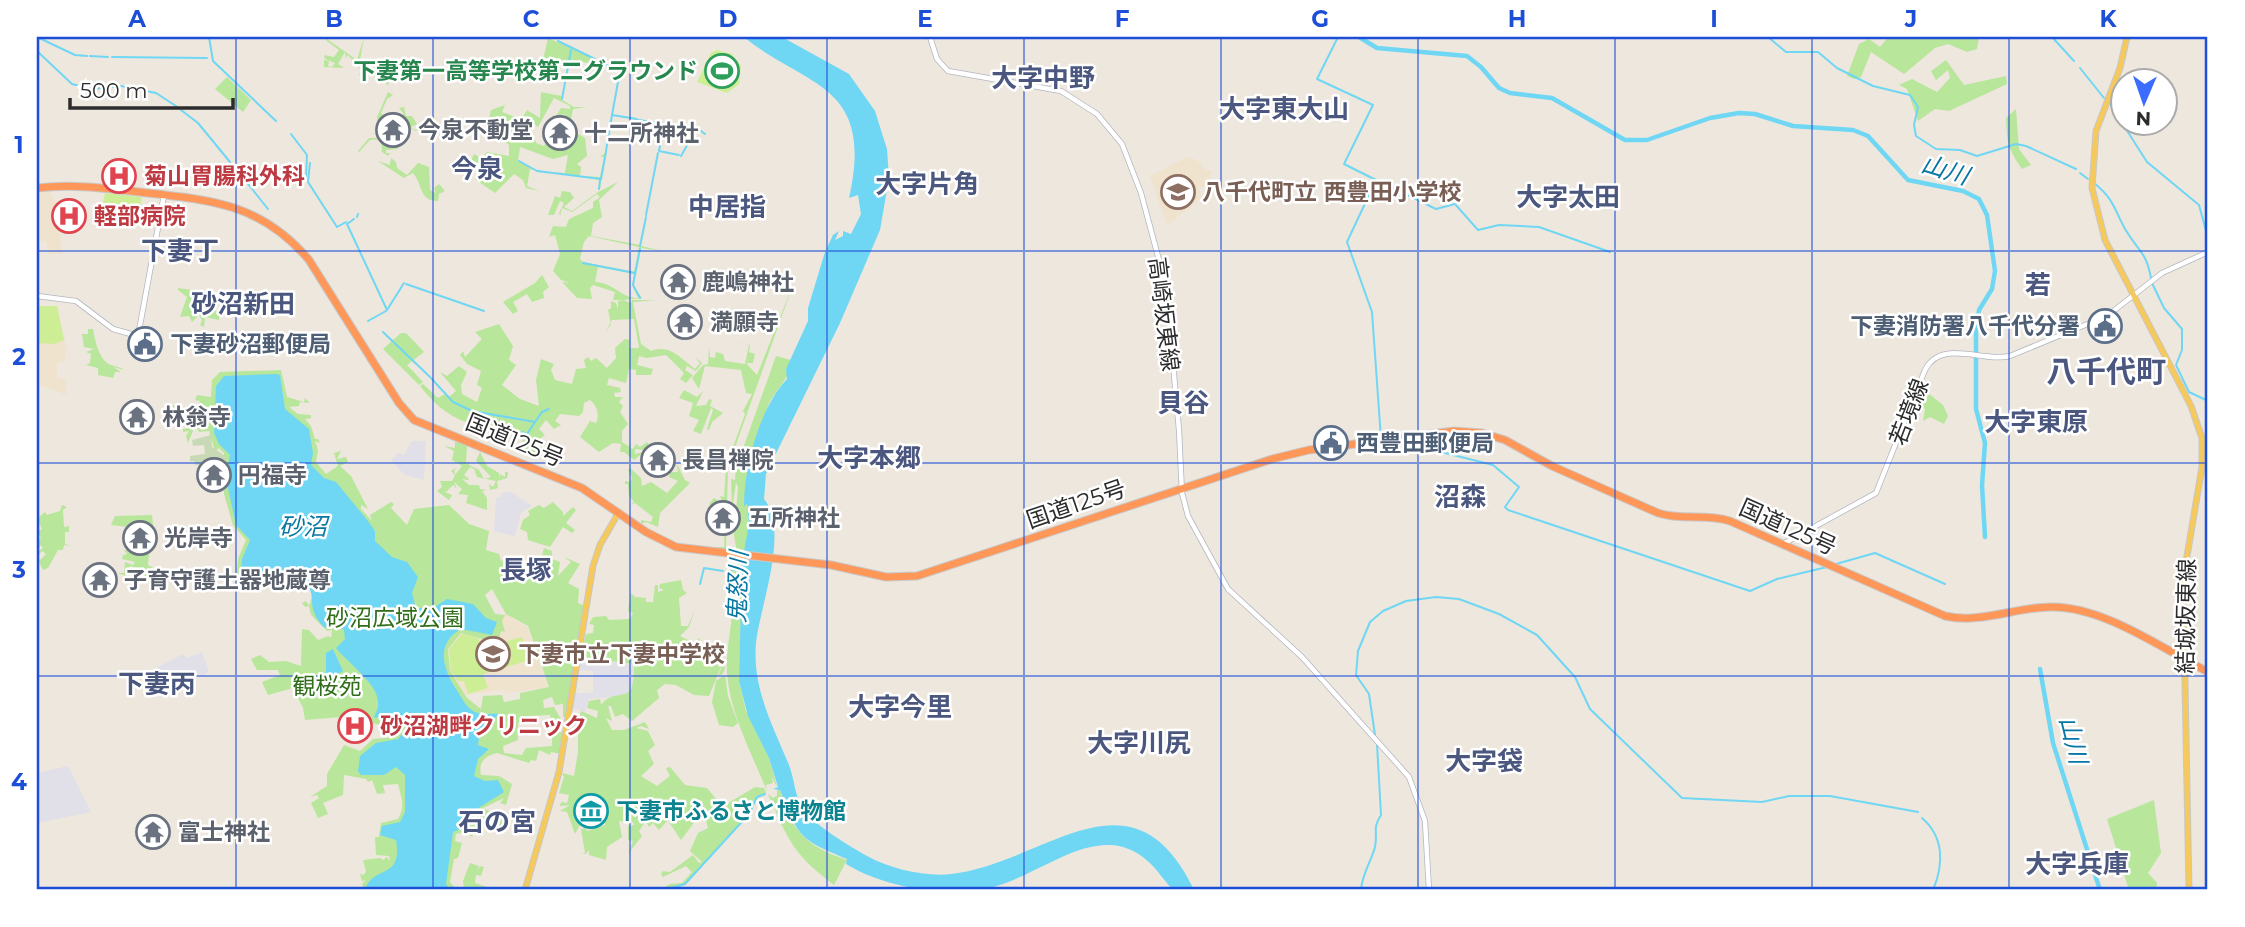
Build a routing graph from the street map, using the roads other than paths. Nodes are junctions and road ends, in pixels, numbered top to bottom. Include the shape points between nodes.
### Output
1 (930, 37) edge
2 (2127, 37) edge
3 (37, 188) edge
4 (164, 195) junction
5 (2208, 252) edge
6 (2134, 295) junction
7 (37, 296) edge
8 (1181, 487) junction
9 (619, 511) junction
10 (1791, 540) junction
11 (1782, 545) junction
12 (1792, 549) junction
13 (2185, 660) junction
14 (2208, 672) edge
15 (525, 890) edge
16 (1429, 890) edge
17 (2189, 890) edge

1 - 8 main road, 高崎坂東線 via 937,59 948,71 1060,91 1097,114 1122,144 1166,286
2 - 6 main road, 結城坂東線 via 2096,131 2091,179 2101,230
3 - 4 highway, 国道125号 via 81,186
4 - 7 main road via 138,336 113,329 76,301
4 - 9 highway, 国道125号 via 206,199 241,209 290,240 317,271 400,405 414,420 582,488
5 - 6 main road, 若境線 via 2162,273
6 - 10 main road, 若境線 via 2107,316 2010,356 1943,354 1928,365 1874,496
6 - 13 main road, 結城坂東線 via 2191,406 2202,438 2202,467 2184,569
8 - 9 highway, 国道125号 via 921,575 879,576 668,544
8 - 11 highway, 国道125号 via 1309,450 1473,431 1505,440 1658,513 1721,518
8 - 16 main road, 高崎坂東線 via 1188,516 1228,589 1302,657 1412,783 1427,833
9 - 15 main road via 593,566 559,772
10 - 11 main road, 若境線
10 - 12 main road
11 - 12 highway, 国道125号
12 - 13 highway, 国道125号 via 1945,616 1967,619 2039,607 2079,610
13 - 14 highway, 国道125号
13 - 17 main road, 結城坂東線

